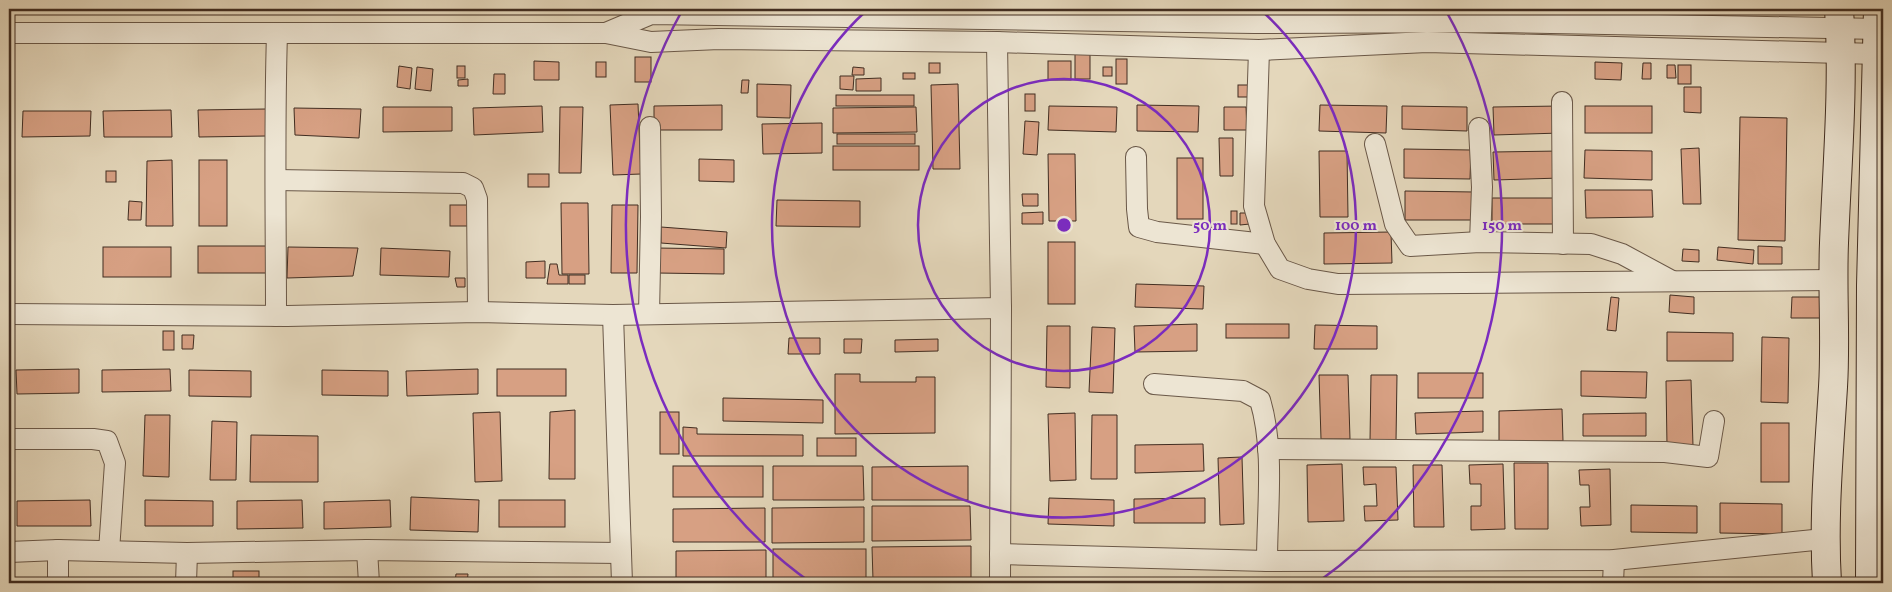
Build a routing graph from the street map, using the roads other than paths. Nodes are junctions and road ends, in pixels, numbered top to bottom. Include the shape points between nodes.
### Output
1 (651, 11) edge
2 (704, 12) edge
3 (1503, 16) edge
4 (1424, 24) edge
5 (1840, 30) edge
6 (1878, 30) edge
7 (9, 33) edge
8 (606, 33) junction
9 (276, 34) junction
10 (700, 39) junction
11 (651, 42) junction
12 (997, 42) junction
13 (1259, 50) junction
14 (1562, 102) dead end
15 (650, 127) dead end
16 (1480, 128) dead end
17 (1375, 144) dead end
18 (1136, 157) dead end
19 (276, 180) junction
20 (1480, 242) junction
21 (1265, 244) junction
22 (1563, 244) junction
23 (1832, 280) junction
24 (1674, 282) junction
25 (1001, 308) junction
26 (478, 312) junction
27 (9, 314) edge
28 (649, 314) junction
29 (613, 315) junction
30 (276, 316) junction
31 (1878, 382) edge
32 (1154, 384) dead end
33 (1714, 421) dead end
34 (9, 439) edge
35 (1268, 450) junction
36 (1824, 539) junction
37 (58, 550) junction
38 (367, 550) junction
39 (109, 551) junction
40 (9, 552) edge
41 (186, 553) junction
42 (620, 553) junction
43 (1000, 554) junction
44 (1267, 560) junction
45 (1614, 560) junction
46 (58, 583) edge
47 (186, 583) edge
48 (370, 583) edge
49 (622, 583) edge
50 (1000, 583) edge
51 (1613, 583) edge
52 (1827, 583) edge
53 (1870, 583) edge

1 - 2 street
1 - 8 street
1 - 11 street
2 - 4 street
2 - 10 street
3 - 4 street
3 - 5 street
4 - 5 street
4 - 13 street
5 - 6 street
5 - 23 street
6 - 31 street via 1871,285
7 - 9 street
8 - 9 street
8 - 11 street
9 - 19 street via 273,142
10 - 11 street
10 - 12 street
12 - 13 street
12 - 25 street
13 - 21 street via 1254,206
14 - 22 street
15 - 28 street
16 - 20 street
17 - 20 street via 1395,224 1410,246
18 - 21 street via 1139,226 1157,232
19 - 26 street via 463,183 473,188 477,199
19 - 30 street
20 - 22 street
21 - 24 street via 1280,269 1308,279 1338,284
22 - 24 street via 1608,248
23 - 24 street
23 - 36 street via 1833,385
25 - 28 street
25 - 43 street
26 - 29 street
26 - 30 street
27 - 30 street
28 - 29 street
29 - 42 street
31 - 53 street
32 - 35 street via 1243,391 1260,400
33 - 35 street via 1708,457 1665,452
34 - 39 street via 107,441 115,463
35 - 44 street
36 - 45 street
36 - 52 street
37 - 39 street
37 - 40 street
37 - 46 street
38 - 41 street
38 - 42 street
38 - 48 street
39 - 41 street
41 - 47 street
42 - 49 street
43 - 44 street
43 - 50 street
44 - 45 street
45 - 51 street

